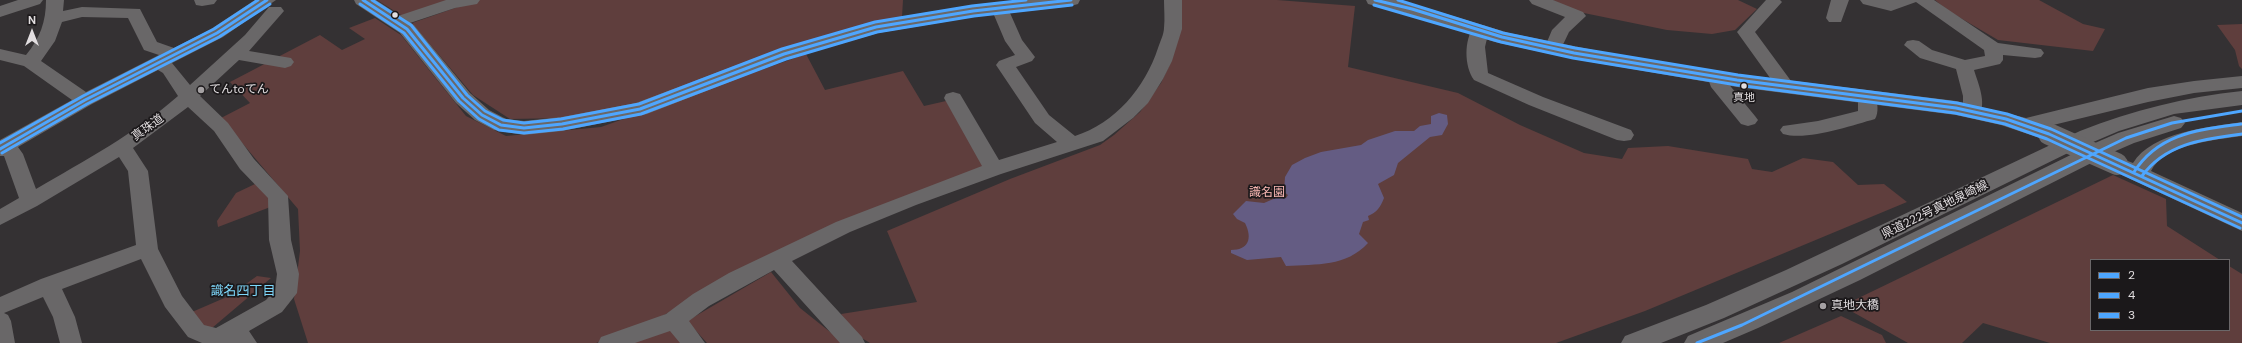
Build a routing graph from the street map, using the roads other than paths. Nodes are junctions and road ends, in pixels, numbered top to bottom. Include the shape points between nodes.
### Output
1 (34, 0) edge
2 (55, 0) edge
3 (363, 0) edge
4 (471, 0) edge
5 (1066, 0) edge
6 (1173, 0) edge
7 (1376, 0) edge
8 (1538, 0) edge
9 (1840, 0) edge
10 (1869, 0) edge
11 (1909, 0) edge
12 (1923, 0) edge
13 (1025, 2) edge
14 (1773, 2) dead end
15 (271, 6) edge
16 (1000, 8) junction
17 (0, 12) edge
18 (55, 18) junction
19 (241, 18) junction
20 (1835, 18) dead end
21 (398, 22) junction
22 (1480, 30) junction
23 (251, 39) junction
24 (1913, 45) dead end
25 (1993, 48) junction
26 (1553, 49) junction
27 (2035, 53) dead end
28 (234, 54) junction
29 (176, 55) junction
30 (11, 60) edge
31 (285, 62) dead end
32 (160, 64) junction
33 (1964, 66) junction
34 (1716, 76) junction
35 (2242, 82) edge
36 (1785, 85) junction
37 (188, 96) junction
38 (953, 98) dead end
39 (1867, 98) junction
40 (2242, 98) edge
41 (85, 100) junction
42 (1972, 111) junction
43 (2242, 111) edge
44 (1748, 120) dead end
45 (2027, 125) junction
46 (2242, 129) edge
47 (1790, 130) dead end
48 (1624, 135) dead end
49 (1072, 144) junction
50 (122, 146) junction
51 (3, 147) edge
52 (994, 169) junction
53 (2138, 174) junction
54 (30, 200) junction
55 (0, 218) edge
56 (2242, 223) edge
57 (147, 249) junction
58 (777, 258) junction
59 (49, 285) junction
60 (0, 306) edge
61 (674, 320) junction
62 (0, 321) edge
63 (228, 338) edge
64 (4, 343) edge
65 (71, 343) edge
66 (609, 343) edge
67 (694, 343) edge
68 (854, 343) edge
69 (1634, 343) edge
70 (1697, 343) edge

1 - 17 street
2 - 18 street
3 - 21 main road
4 - 21 street
5 - 13 main road
6 - 49 street via 1173,28 1165,55 1154,80 1141,99 1126,114 1096,136
7 - 22 main road via 1422,11
8 - 26 street via 1577,16 1561,30
9 - 20 street
10 - 11 street via 1891,6
12 - 25 street
13 - 16 main road
14 - 36 street via 1746,32
15 - 19 street
15 - 23 street, 真珠道
16 - 21 main road via 909,21 852,33 769,60 640,109 534,128 501,125 482,115 463,98 407,29
16 - 49 street via 1014,42 1026,57 1005,65 1042,119
18 - 29 street via 82,12 134,13 150,46
18 - 30 street via 46,44
19 - 23 street via 245,34
19 - 29 street
22 - 26 main road
22 - 48 street via 1476,36 1480,76
23 - 28 street, 真珠道
24 - 33 street via 1926,54
25 - 27 street
25 - 33 street via 1994,60
26 - 34 main road via 1642,66
28 - 31 street
28 - 37 street, 真珠道
29 - 32 street
30 - 41 street
32 - 37 street via 169,69
32 - 41 street
33 - 42 street via 1972,96
34 - 36 main road
34 - 44 street via 1718,83
35 - 45 main road via 2148,95
36 - 39 main road
37 - 50 street, 真珠道
37 - 63 street via 221,127 247,164 278,196 280,240 288,274 286,292 274,306
38 - 52 street
39 - 42 main road
39 - 47 street via 1868,115 1818,127
40 - 69 main road, 県道222号真地泉崎線 via 2176,108 2135,118 2060,148 1842,255 1755,294
41 - 51 street
42 - 45 main road
43 - 70 main road, 県道222号真地泉崎線 via 2172,123 2126,138 1742,325
45 - 53 main road, bridge
46 - 53 main road via 2192,139 2162,149 2149,157
49 - 52 street
50 - 54 street, 真珠道
50 - 57 street via 138,171
51 - 54 street via 13,154
52 - 58 street via 909,200
53 - 56 main road
54 - 55 street, 真珠道
57 - 59 street
57 - 63 street via 173,300 196,331
58 - 61 street via 701,300
58 - 68 street
59 - 60 street
59 - 65 street via 64,317
61 - 66 street
61 - 67 street
62 - 64 street

